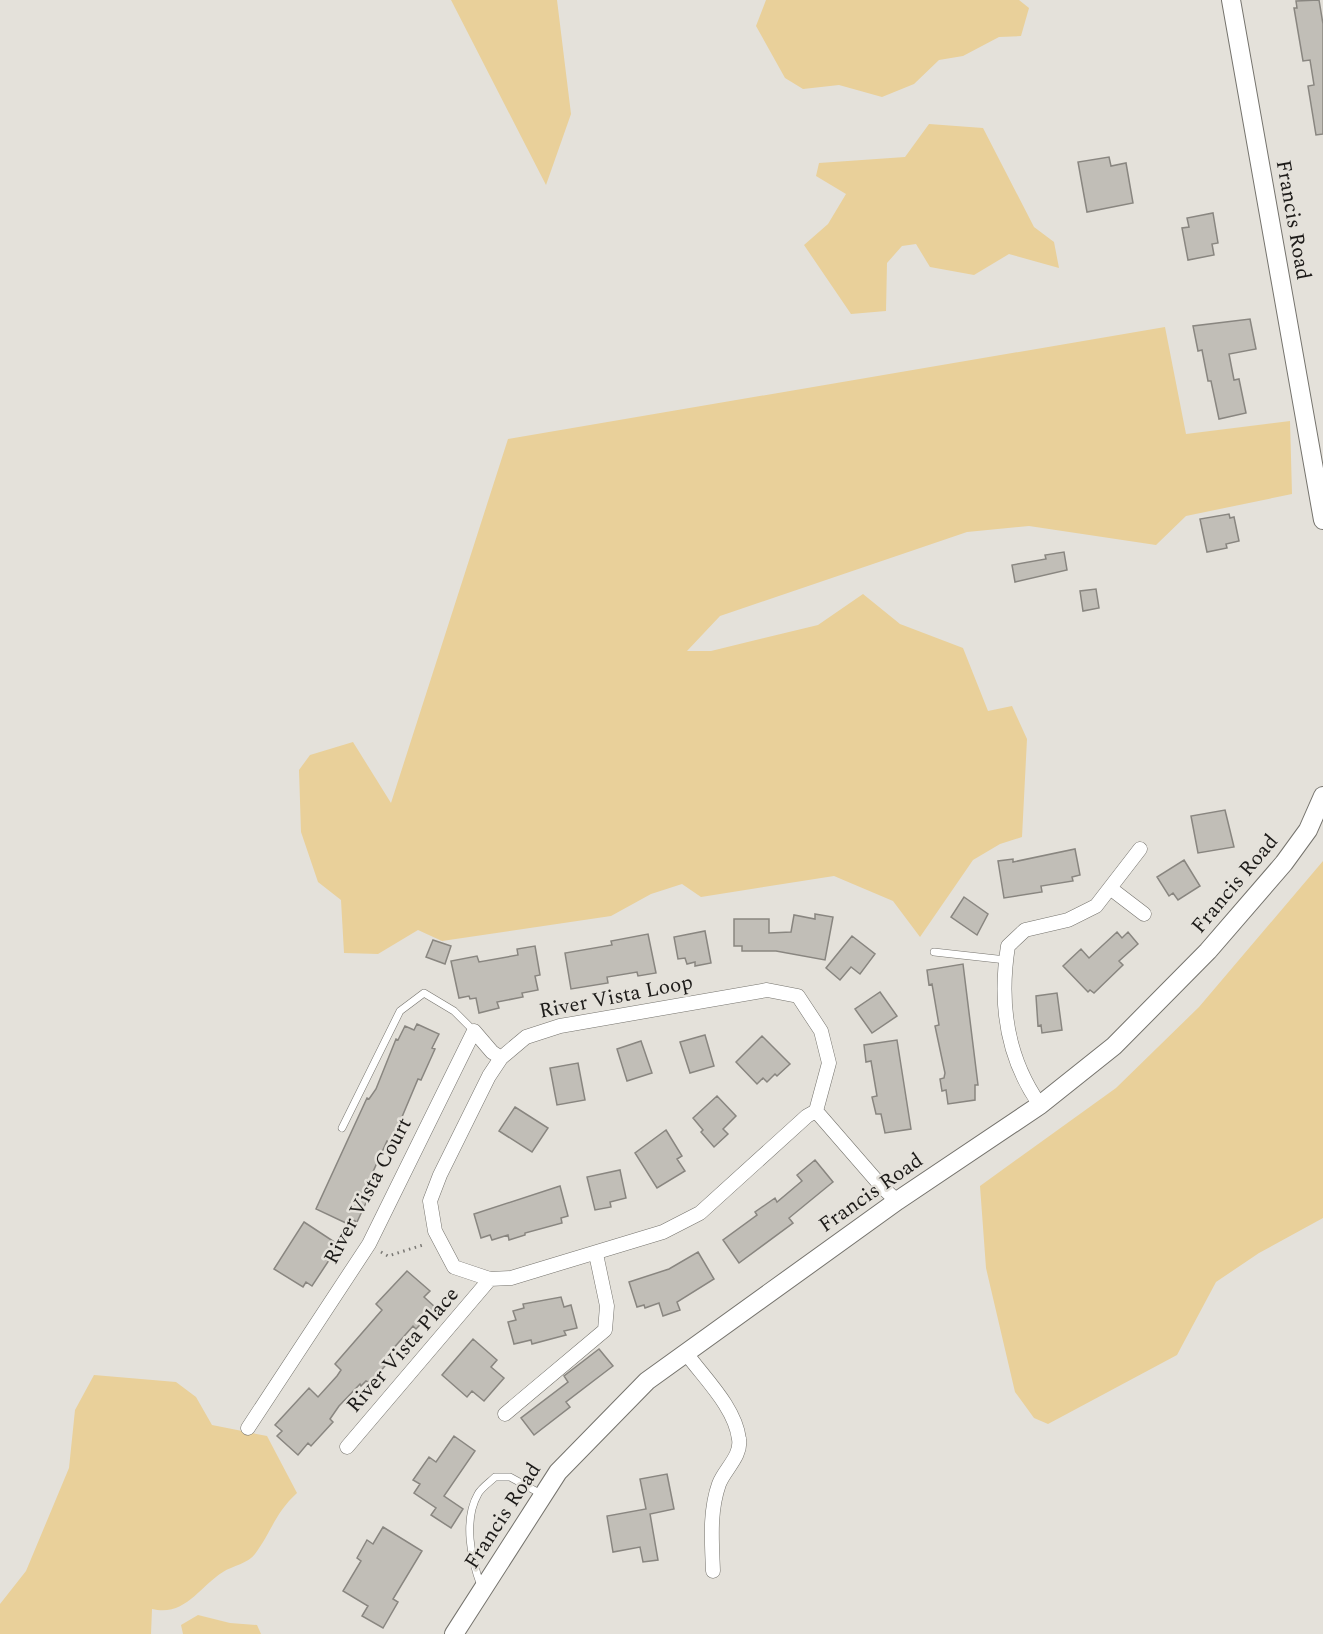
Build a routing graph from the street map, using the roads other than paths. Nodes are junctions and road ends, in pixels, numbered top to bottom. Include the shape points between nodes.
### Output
1 (1231, 0) edge
2 (1323, 519) edge
3 (1323, 796) edge
4 (1140, 849) dead end
5 (1110, 888) junction
6 (1144, 914) dead end
7 (934, 952) dead end
8 (1006, 960) junction
9 (474, 1031) junction
10 (501, 1058) junction
11 (1040, 1105) junction
12 (816, 1111) junction
13 (342, 1128) dead end
14 (897, 1201) junction
15 (596, 1254) junction
16 (490, 1279) junction
17 (686, 1353) junction
18 (505, 1414) dead end
19 (248, 1428) dead end
20 (347, 1447) dead end
21 (543, 1495) junction
22 (713, 1571) dead end
23 (482, 1588) junction
24 (454, 1634) edge

1 - 2 street, Francis Road
3 - 11 street, Francis Road via 1308,830 1284,863 1208,951 1114,1046
4 - 5 street
5 - 6 street
5 - 8 street via 1084,914 1025,930 1008,946
7 - 8 lane
8 - 11 street via 1003,1002 1009,1045
9 - 10 street
9 - 13 lane via 454,1011 424,993 417,998 400,1011
9 - 19 street, River Vista Court via 369,1244
10 - 12 street, River Vista Loop via 526,1037 560,1026 766,990 798,996 821,1031 829,1063
10 - 16 street, River Vista Loop via 440,1174 430,1201 435,1231 454,1267
11 - 14 street, Francis Road
12 - 14 street
12 - 15 street, River Vista Loop via 700,1213 663,1232
14 - 17 street, Francis Road
15 - 16 street, River Vista Loop via 511,1278
15 - 18 street via 607,1306 605,1330
16 - 20 street, River Vista Place
17 - 21 street, Francis Road via 647,1381 558,1472
17 - 22 street via 732,1416 740,1442 719,1483 712,1522
21 - 23 street, Francis Road
21 - 23 lane via 510,1477 495,1477 478,1494 469,1528 475,1570
23 - 24 street, Francis Road

